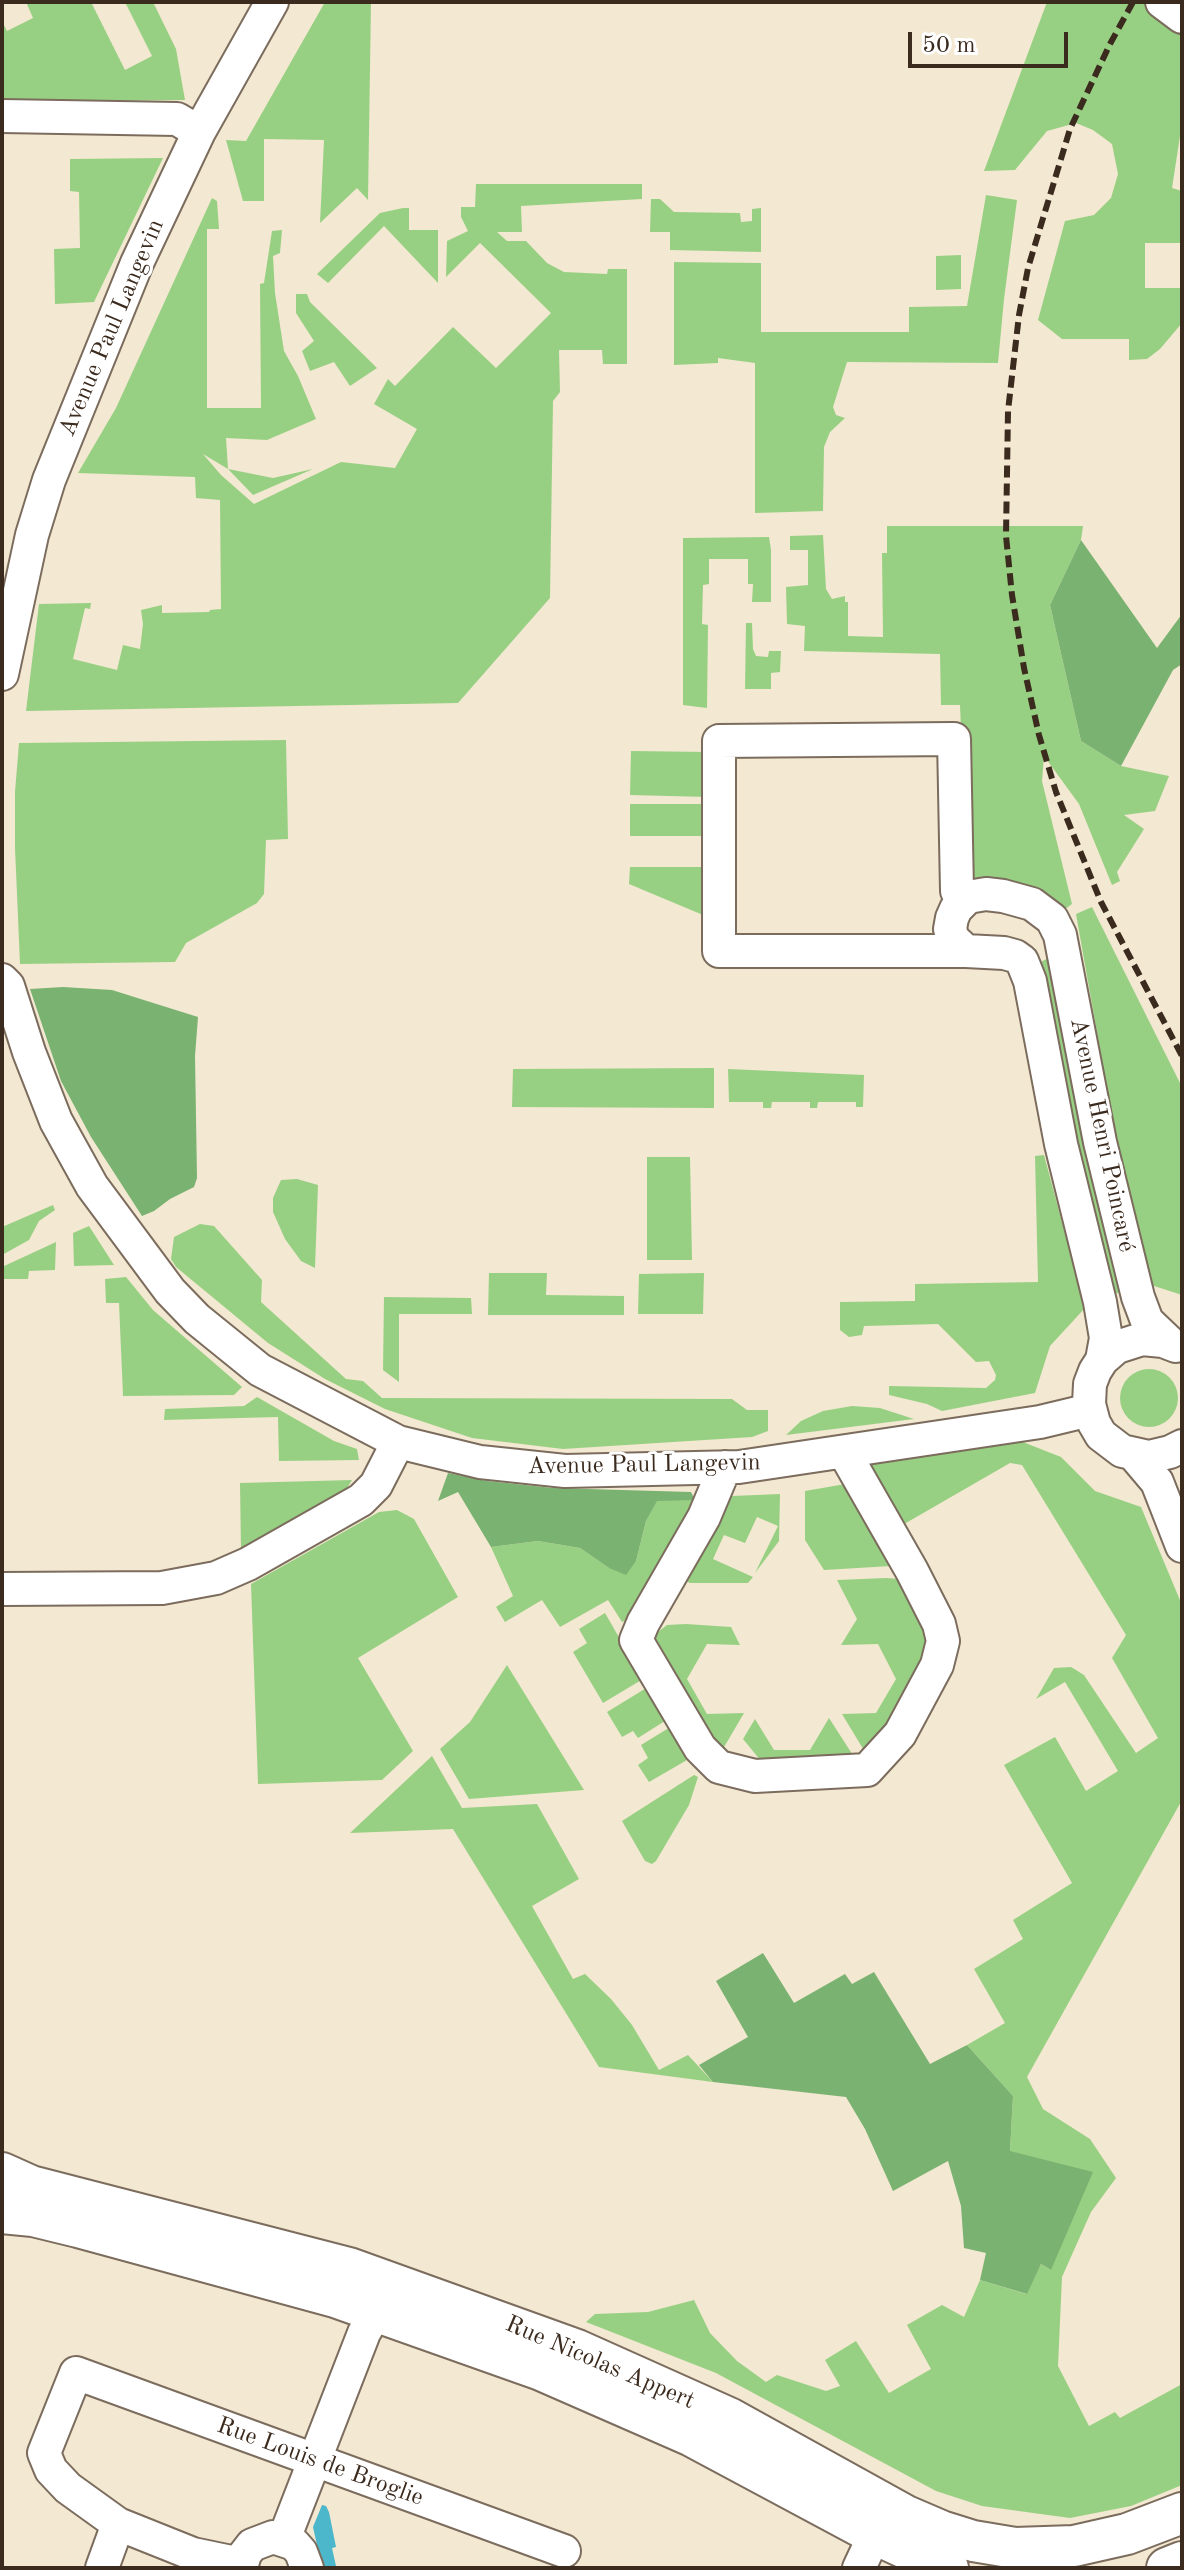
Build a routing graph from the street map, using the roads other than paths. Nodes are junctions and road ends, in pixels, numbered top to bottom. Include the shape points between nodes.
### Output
1 (272, 2) edge
2 (1162, 2) edge
3 (1182, 17) edge
4 (2, 116) edge
5 (199, 132) junction
6 (2, 672) edge
7 (968, 897) junction
8 (1052, 919) junction
9 (966, 951) junction
10 (1015, 956) junction
11 (2, 980) edge
12 (1175, 1346) edge
13 (1102, 1360) junction
14 (1090, 1410) junction
15 (398, 1442) junction
16 (1182, 1446) edge
17 (844, 1452) junction
18 (1135, 1456) junction
19 (725, 1467) junction
20 (1182, 1546) edge
21 (2, 1589) edge
22 (2, 2173) edge
23 (2, 2213) edge
24 (377, 2310) junction
25 (315, 2461) junction
26 (1182, 2513) edge
27 (118, 2524) junction
28 (284, 2539) junction
29 (1182, 2543) edge
30 (564, 2551) dead end
31 (867, 2551) edge
32 (933, 2562) edge
33 (1182, 2562) edge
34 (241, 2566) edge
35 (102, 2568) edge
36 (307, 2568) edge
37 (978, 2568) edge
38 (1066, 2568) edge
39 (1167, 2568) edge

1 - 5 street, Avenue Paul Langevin
2 - 3 street
4 - 5 street via 177,119
5 - 6 street, Avenue Paul Langevin via 137,263 49,480
7 - 8 street via 1017,899
7 - 9 street via 956,909 950,929
7 - 9 street via 957,891 954,739 719,741 719,951
8 - 10 street via 1043,946
8 - 12 street, Avenue Henri Poincaré via 1064,949 1100,1142 1138,1297 1147,1321
9 - 10 street
10 - 13 street, Avenue Henri Poincaré via 1030,981 1061,1144 1100,1302 1106,1338
11 - 15 street, Avenue Paul Langevin via 56,1121 92,1186 175,1297 260,1370
12 - 13 street via 1136,1340
13 - 14 street, Avenue Henri Poincaré via 1090,1384
14 - 17 street, Avenue Paul Langevin
14 - 18 street via 1106,1440
15 - 19 street, Avenue Paul Langevin via 480,1462 565,1471
15 - 21 street via 370,1493 224,1575 162,1588
16 - 18 street via 1163,1455
17 - 19 street, Avenue Paul Langevin
17 - 19 street via 939,1624 943,1641 937,1665 900,1734 867,1770 755,1776 719,1767 700,1748 640,1649 636,1640 643,1623 704,1517
18 - 20 street via 1157,1482
22 - 26 main road, Rue Nicolas Appert via 31,2186 349,2268 577,2350 729,2418 906,2516 973,2541 1015,2548 1074,2546 1127,2534
23 - 24 main road, Rue Nicolas Appert via 78,2227
24 - 25 street
24 - 31 main road, Rue Nicolas Appert via 541,2370 730,2454
25 - 27 street, Rue Louis de Broglie via 76,2373 44,2453 68,2488
25 - 28 street
25 - 30 street, Rue Louis de Broglie
27 - 34 street via 193,2554
27 - 35 street
28 - 34 street via 252,2545
28 - 36 street via 301,2552
29 - 38 main road via 1125,2560
31 - 32 main road, Rue Nicolas Appert
32 - 37 main road, Rue Nicolas Appert
33 - 39 main road

